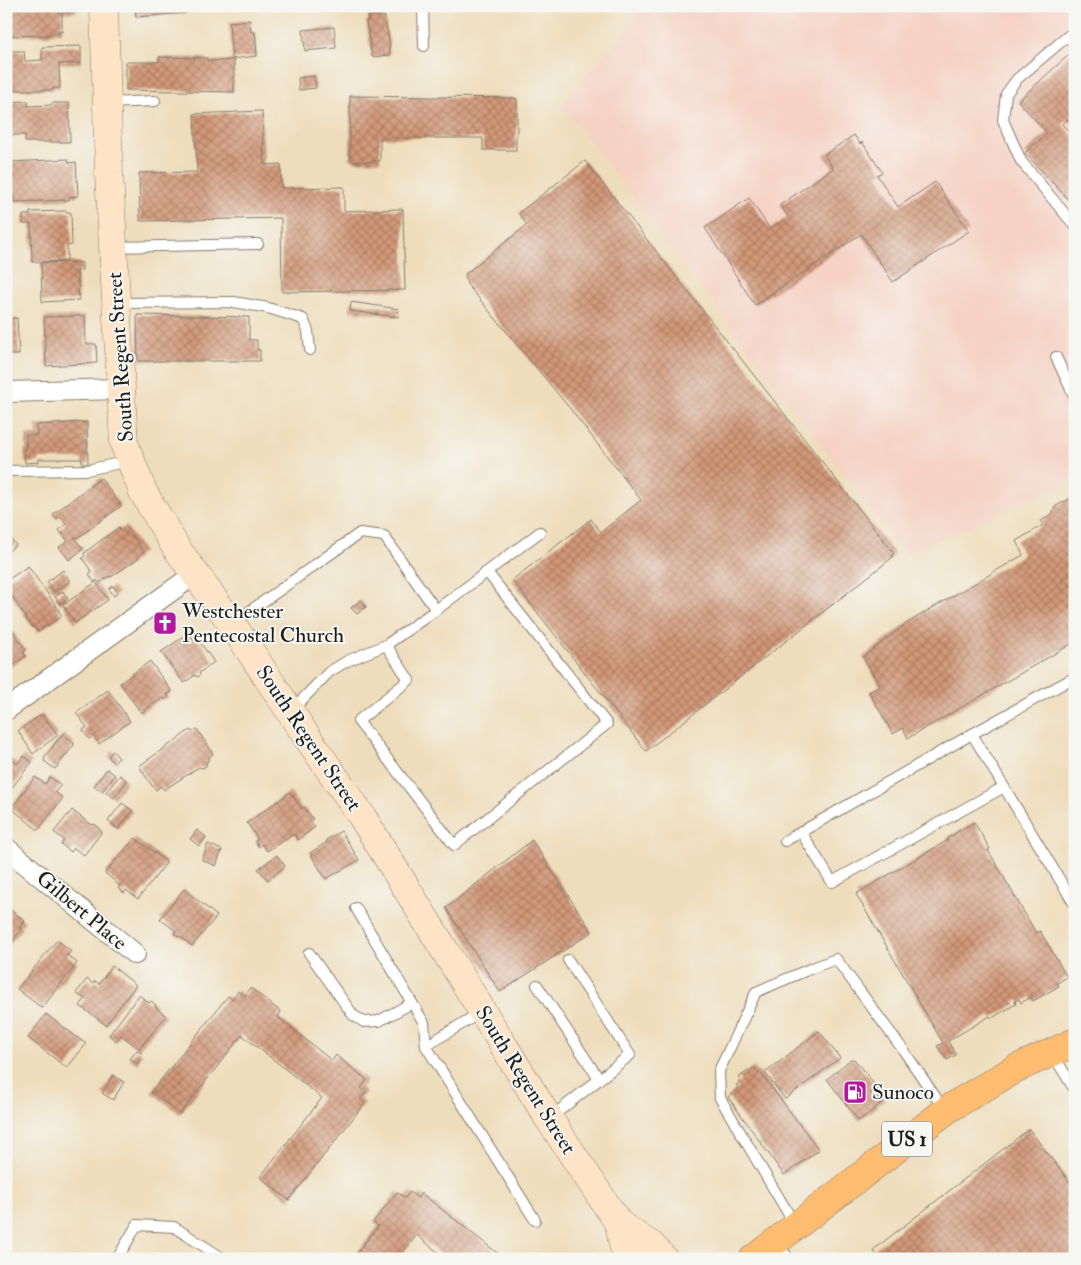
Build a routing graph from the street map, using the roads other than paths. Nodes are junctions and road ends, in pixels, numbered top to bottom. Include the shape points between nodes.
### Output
1 (104, 6) edge
2 (423, 6) edge
3 (1075, 30) edge
4 (424, 46) dead end
5 (155, 102) dead end
6 (107, 103) junction
7 (1075, 226) edge
8 (258, 244) dead end
9 (113, 247) junction
10 (116, 303) junction
11 (310, 350) dead end
12 (1056, 358) dead end
13 (120, 389) junction
14 (6, 392) edge
15 (1075, 398) edge
16 (130, 461) junction
17 (6, 471) edge
18 (540, 532) dead end
19 (487, 572) junction
20 (195, 574) junction
21 (436, 610) junction
22 (232, 624) junction
23 (386, 645) junction
24 (1075, 676) edge
25 (6, 710) edge
26 (291, 711) junction
27 (972, 734) junction
28 (1004, 787) junction
29 (801, 832) junction
30 (785, 841) dead end
31 (6, 848) edge
32 (1075, 905) edge
33 (356, 908) dead end
34 (309, 953) dead end
35 (135, 954) dead end
36 (568, 960) dead end
37 (537, 985) dead end
38 (412, 1003) junction
39 (483, 1011) junction
40 (426, 1046) junction
41 (1063, 1047) edge
42 (599, 1079) junction
43 (1075, 1090) edge
44 (945, 1111) junction
45 (549, 1119) junction
46 (535, 1220) dead end
47 (619, 1224) junction
48 (787, 1242) edge
49 (117, 1259) edge
50 (224, 1259) edge
51 (626, 1259) edge
52 (664, 1259) edge
53 (753, 1259) edge

1 - 6 street, South Regent Street
2 - 4 lane
3 - 7 lane via 1017,79 1006,94 1003,120 1021,160
5 - 6 lane
6 - 9 street, South Regent Street
8 - 9 lane
9 - 10 street, South Regent Street
10 - 11 lane via 234,302 268,308 303,319
10 - 13 street, South Regent Street
12 - 15 lane
13 - 14 street
13 - 16 street, South Regent Street via 124,443
16 - 17 lane via 87,470
16 - 20 street, South Regent Street via 143,492
18 - 19 lane
19 - 21 lane
19 - 23 lane via 607,724 454,845 358,721 409,680
20 - 22 street, South Regent Street
20 - 25 street
21 - 22 lane via 384,536 360,533
21 - 23 lane
22 - 26 street, South Regent Street
23 - 26 lane via 329,672
24 - 27 lane
26 - 39 street, South Regent Street via 361,815
27 - 28 lane
27 - 29 lane
28 - 29 lane via 832,882
28 - 32 lane
29 - 30 lane
31 - 35 street, Gilbert Place
33 - 38 lane
34 - 38 lane via 353,1015 364,1022 379,1021
36 - 42 lane via 630,1055
37 - 42 lane
38 - 40 lane via 424,1024
39 - 40 lane
39 - 45 street, South Regent Street
40 - 46 lane
41 - 43 lane
41 - 44 main road, US 1 via 1015,1069
42 - 45 lane
44 - 48 main road, US 1
44 - 48 lane via 836,959 756,992 719,1071 720,1098
45 - 47 street, South Regent Street
47 - 51 street, South Regent Street
47 - 52 street, South Regent Street via 652,1246
48 - 53 main road, US 1
49 - 50 lane via 137,1225 174,1227

